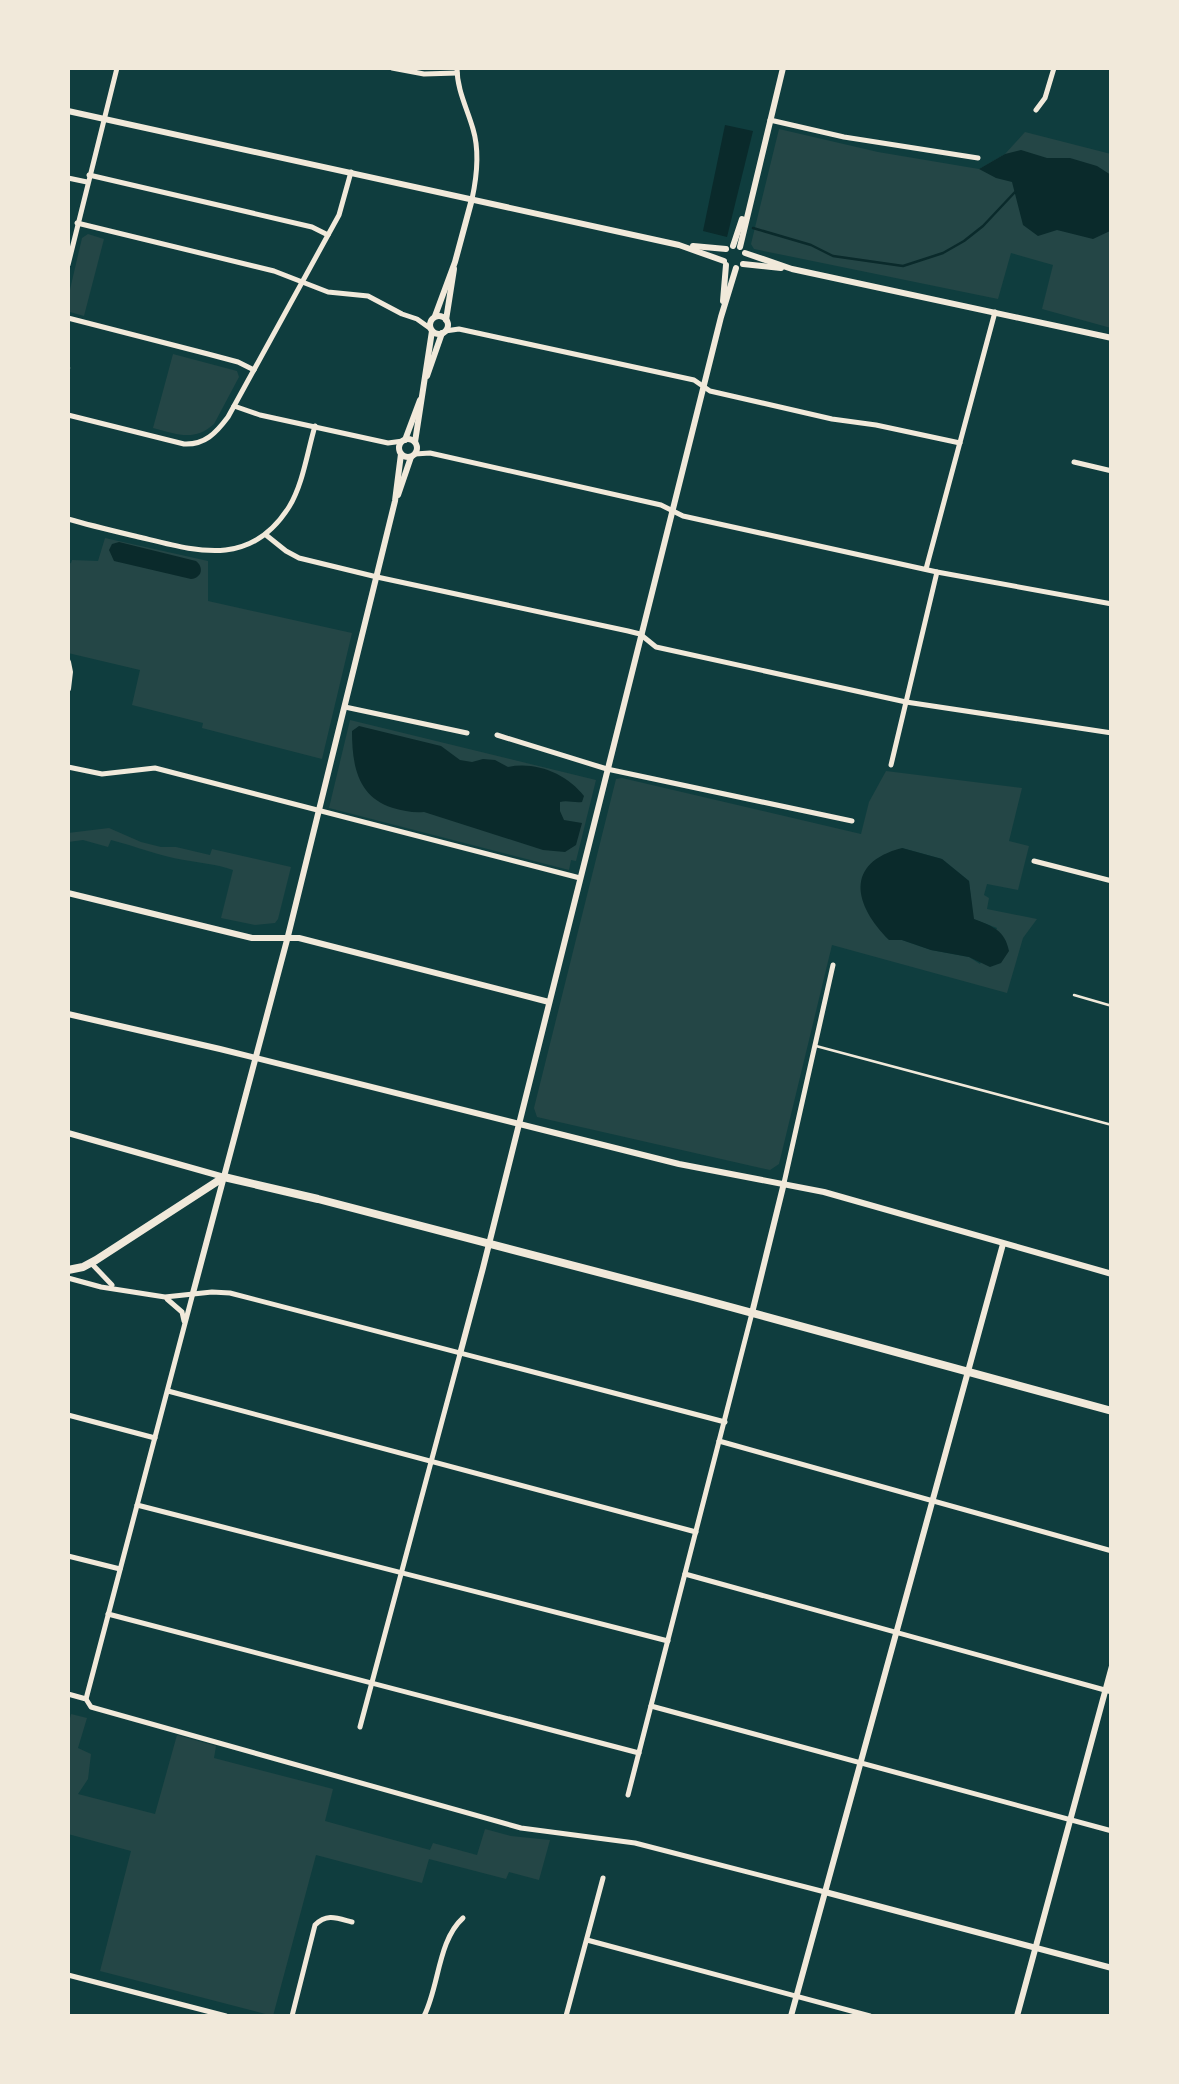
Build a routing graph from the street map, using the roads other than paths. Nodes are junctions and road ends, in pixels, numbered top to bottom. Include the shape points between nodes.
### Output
1 (108, 68) edge
2 (117, 68) edge
3 (392, 68) edge
4 (783, 68) edge
5 (1054, 68) edge
6 (457, 70) edge
7 (1036, 110) dead end
8 (68, 111) edge
9 (104, 119) junction
10 (770, 120) junction
11 (978, 158) dead end
12 (351, 172) junction
13 (68, 178) edge
14 (88, 178) junction
15 (472, 199) junction
16 (77, 222) junction
17 (331, 236) junction
18 (679, 244) junction
19 (736, 249) junction
20 (455, 262) junction
21 (725, 263) junction
22 (68, 265) edge
23 (740, 266) junction
24 (792, 269) junction
25 (303, 282) junction
26 (995, 312) junction
27 (434, 317) junction
28 (720, 317) junction
29 (68, 318) edge
30 (418, 319) junction
31 (446, 320) junction
32 (459, 329) junction
33 (431, 330) junction
34 (444, 332) junction
35 (1112, 338) edge
36 (254, 370) junction
37 (425, 381) junction
38 (704, 386) junction
39 (422, 394) junction
40 (234, 406) junction
41 (68, 414) edge
42 (315, 426) junction
43 (404, 440) junction
44 (388, 443) junction
45 (416, 443) junction
46 (960, 443) junction
47 (400, 453) junction
48 (430, 453) junction
49 (413, 456) junction
50 (1074, 462) dead end
51 (1112, 471) edge
52 (395, 501) junction
53 (672, 510) junction
54 (68, 519) edge
55 (266, 535) junction
56 (926, 569) junction
57 (937, 572) junction
58 (377, 578) junction
59 (1112, 604) edge
60 (640, 634) junction
61 (68, 662) edge
62 (68, 690) edge
63 (906, 702) junction
64 (345, 707) junction
65 (466, 733) dead end
66 (1112, 733) edge
67 (497, 735) dead end
68 (891, 765) dead end
69 (68, 767) edge
70 (608, 769) junction
71 (320, 811) junction
72 (852, 821) dead end
73 (1034, 861) dead end
74 (580, 878) junction
75 (1112, 881) edge
76 (68, 893) edge
77 (287, 940) junction
78 (834, 966) dead end
79 (1074, 995) dead end
80 (549, 1002) junction
81 (1112, 1006) edge
82 (68, 1014) edge
83 (815, 1046) junction
84 (256, 1058) junction
85 (518, 1124) junction
86 (1112, 1125) edge
87 (68, 1133) edge
88 (224, 1177) junction
89 (784, 1183) junction
90 (490, 1244) junction
91 (1003, 1244) junction
92 (91, 1262) junction
93 (69, 1273) edge
94 (1112, 1274) edge
95 (114, 1288) junction
96 (193, 1293) junction
97 (164, 1297) junction
98 (752, 1313) junction
99 (185, 1324) junction
100 (460, 1354) junction
101 (968, 1372) junction
102 (168, 1392) junction
103 (1112, 1411) edge
104 (68, 1414) edge
105 (724, 1422) junction
106 (156, 1438) junction
107 (719, 1442) junction
108 (432, 1460) junction
109 (932, 1500) junction
110 (138, 1505) junction
111 (696, 1532) junction
112 (1112, 1551) edge
113 (68, 1556) edge
114 (120, 1569) junction
115 (402, 1571) junction
116 (685, 1574) junction
117 (108, 1614) junction
118 (896, 1632) junction
119 (668, 1641) junction
120 (1112, 1666) edge
121 (371, 1682) junction
122 (1108, 1691) edge
123 (68, 1694) edge
124 (86, 1699) junction
125 (652, 1706) junction
126 (360, 1728) dead end
127 (639, 1752) junction
128 (861, 1762) junction
129 (628, 1795) dead end
130 (1070, 1820) junction
131 (1112, 1831) edge
132 (603, 1878) dead end
133 (825, 1892) junction
134 (463, 1918) dead end
135 (352, 1922) dead end
136 (587, 1940) junction
137 (1036, 1947) junction
138 (1112, 1968) edge
139 (68, 1975) edge
140 (796, 1997) junction
141 (226, 2016) edge
142 (292, 2016) edge
143 (424, 2016) edge
144 (566, 2016) edge
145 (791, 2016) edge
146 (870, 2016) edge
147 (1016, 2016) edge

1 - 2 street
2 - 9 street
3 - 6 street via 424,74
4 - 10 street
5 - 7 street
6 - 15 street via 477,152
8 - 9 street
9 - 12 street
9 - 14 street
10 - 11 street
10 - 19 street
12 - 15 street
12 - 17 street
13 - 14 street
14 - 16 street
14 - 17 street
15 - 18 street
15 - 20 street
16 - 22 street
16 - 25 street
17 - 25 street
18 - 19 street
18 - 21 street
19 - 21 street via 723,255
19 - 23 street
19 - 24 street
20 - 27 street
20 - 31 street
21 - 23 street
21 - 28 street
23 - 24 street
23 - 28 street
24 - 26 street
25 - 30 street via 368,296
25 - 36 street
26 - 35 street
26 - 46 street
27 - 30 street
27 - 31 street
27 - 33 street
28 - 38 street
29 - 36 street
30 - 33 street
31 - 32 street
31 - 34 street
32 - 34 street
32 - 38 street
33 - 34 street
33 - 37 street
34 - 37 street
36 - 40 street
37 - 39 street
38 - 46 street via 832,420
38 - 53 street
39 - 43 street
39 - 45 street
40 - 41 street via 212,436 194,444
40 - 42 street
42 - 44 street
42 - 55 street via 297,490
43 - 44 street
43 - 45 street
43 - 47 street
44 - 47 street
45 - 48 street
45 - 49 street
46 - 56 street
47 - 49 street
47 - 52 street
48 - 49 street
48 - 53 street
49 - 52 street
50 - 51 street
52 - 58 street
53 - 56 street
53 - 60 street
54 - 55 street via 206,552
55 - 58 street via 299,558
56 - 57 street
57 - 59 street
57 - 63 street
58 - 60 street
58 - 64 street
60 - 63 street via 656,646
60 - 70 street
61 - 62 street
63 - 66 street
63 - 68 street
64 - 65 street
64 - 71 street
67 - 70 street
69 - 71 street via 102,774 156,768
70 - 72 street
70 - 74 street
71 - 74 street
71 - 77 street
73 - 75 street
74 - 80 street
76 - 77 street via 242,936
77 - 80 street
77 - 84 street
78 - 83 street
79 - 81 lane
80 - 85 street
82 - 84 street
83 - 86 lane
83 - 89 street
84 - 85 street
84 - 88 street
85 - 89 street
85 - 90 street
87 - 88 street
88 - 90 main road
88 - 92 main road
88 - 96 street
89 - 91 street
89 - 98 street
90 - 98 main road
90 - 100 street
91 - 94 street
91 - 101 street
92 - 93 main road
92 - 95 street
93 - 95 street
95 - 97 street
96 - 97 street
96 - 99 street
96 - 100 street via 230,1294
97 - 99 street
98 - 101 main road
98 - 105 street
99 - 102 street
100 - 105 street
100 - 108 street
101 - 103 main road
101 - 109 street
102 - 106 street
102 - 108 street
104 - 106 street
105 - 107 street
106 - 110 street
107 - 109 street
107 - 111 street
108 - 111 street
108 - 115 street
109 - 112 street
109 - 118 street
110 - 114 street
110 - 115 street
111 - 116 street
113 - 114 street
114 - 117 street
115 - 119 street
115 - 121 street
116 - 118 street
116 - 119 street
117 - 121 street
117 - 124 street
118 - 122 street
118 - 128 street
119 - 125 street
120 - 122 street
121 - 126 street
121 - 127 street
122 - 130 street
123 - 124 street
124 - 133 street via 91,1708 498,1822 635,1843
125 - 127 street
125 - 128 street
127 - 129 street
128 - 130 street
128 - 133 street
130 - 131 street
130 - 137 street
132 - 136 street
133 - 137 street
133 - 140 street
134 - 143 street via 451,1930
135 - 142 street via 328,1916 315,1925
136 - 140 street
136 - 144 street
137 - 138 street
137 - 147 street
139 - 141 street
140 - 145 street
140 - 146 street

